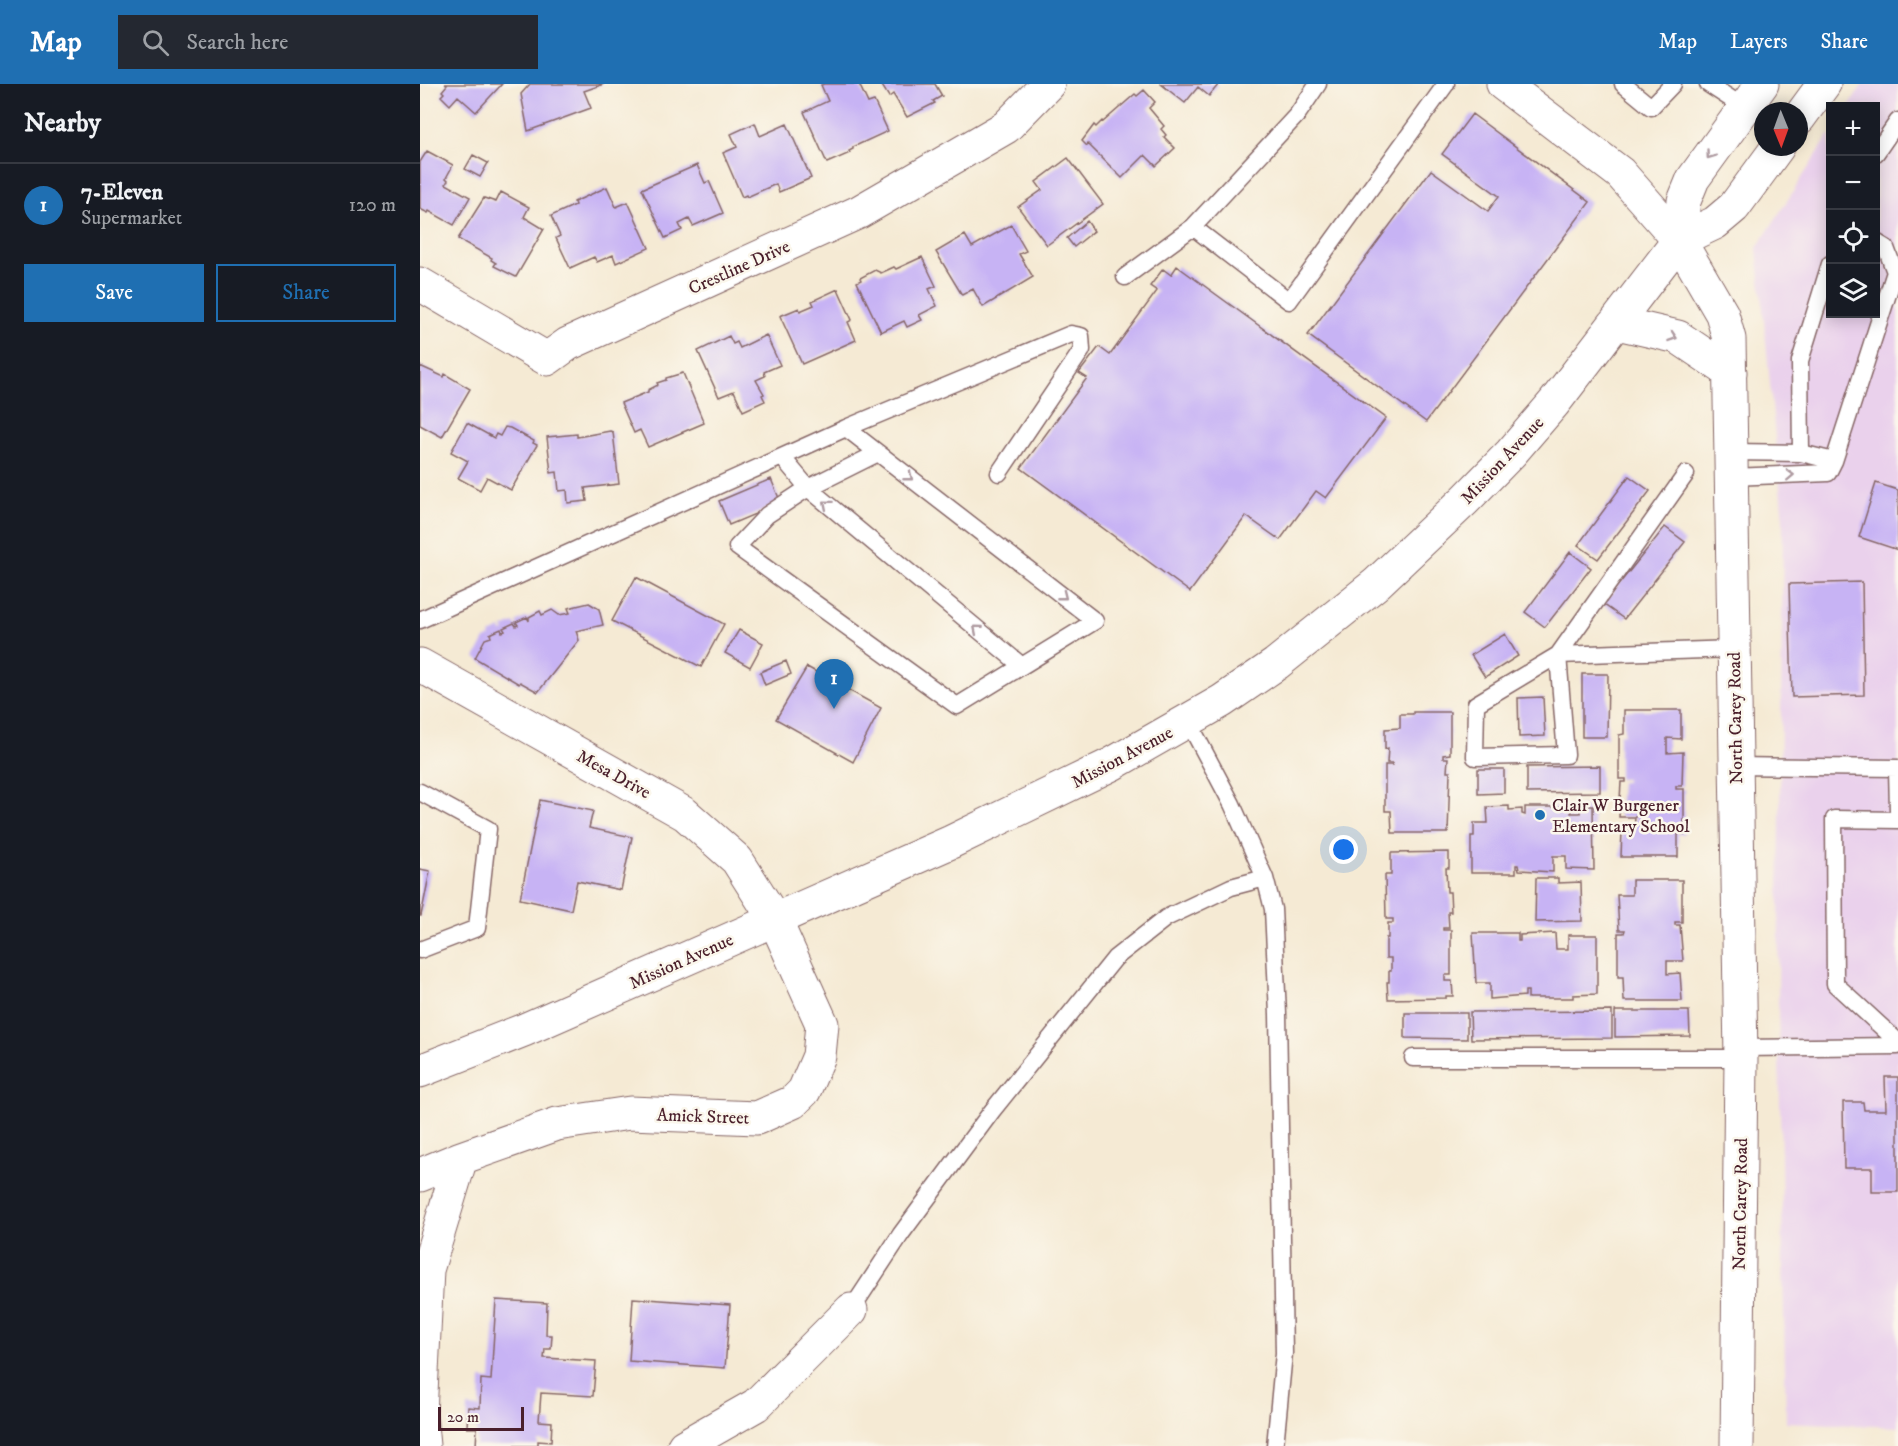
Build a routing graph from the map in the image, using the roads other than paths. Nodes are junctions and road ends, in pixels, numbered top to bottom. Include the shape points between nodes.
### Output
1 (1048, 84) edge
2 (1318, 84) edge
3 (1446, 84) edge
4 (1503, 84) edge
5 (1623, 84) edge
6 (1673, 84) edge
7 (1708, 84) edge
8 (1824, 84) edge
9 (1753, 96) edge
10 (1808, 106) edge
11 (1898, 121) edge
12 (1880, 146) edge
13 (1771, 156) edge
14 (1193, 227) junction
15 (1679, 240) junction
16 (1880, 245) edge
17 (1125, 277) dead end
18 (1826, 277) edge
19 (420, 284) edge
20 (1617, 323) junction
21 (1730, 372) junction
22 (846, 428) junction
23 (878, 453) junction
24 (1801, 453) junction
25 (782, 457) junction
26 (1834, 461) junction
27 (1731, 465) junction
28 (999, 473) dead end
29 (1686, 474) dead end
30 (808, 488) junction
31 (420, 620) edge
32 (1734, 649) junction
33 (1558, 655) junction
34 (420, 664) edge
35 (1022, 666) junction
36 (1188, 721) junction
37 (1736, 766) junction
38 (1898, 768) edge
39 (420, 792) edge
40 (1898, 810) edge
41 (1898, 820) edge
42 (1264, 878) junction
43 (775, 920) junction
44 (420, 950) edge
45 (1898, 1042) edge
46 (1898, 1047) edge
47 (1741, 1053) junction
48 (1413, 1058) dead end
49 (420, 1071) edge
50 (461, 1158) junction
51 (420, 1175) edge
52 (851, 1310) joint
53 (423, 1446) edge
54 (684, 1446) edge
55 (1275, 1446) edge
56 (1737, 1446) edge

1 - 19 street, Crestline Drive via 1006,127 859,212 568,345 547,360
2 - 14 lane via 1297,115
3 - 14 lane via 1289,301
4 - 15 street, North Carey Road via 1620,173
5 - 6 lane via 1651,107
7 - 9 lane
8 - 10 street
9 -> 15 street, Mission Avenue via 1693,179 1684,201
11 - 12 lane
13 - 15 street, Mission Avenue via 1734,207 1715,223
14 - 17 lane
15 - 20 street, Mission Avenue
15 - 21 street, North Carey Road via 1722,314 1729,339
16 - 26 lane via 1886,248 1895,272
18 - 24 lane via 1800,361
20 -> 21 street via 1678,337
20 - 36 street, Mission Avenue via 1511,453 1422,542 1301,644
21 - 27 street, North Carey Road
22 - 23 lane
22 - 25 lane
22 - 28 lane via 1071,334 1081,336 1082,350
23 - 30 lane
23 -> 35 lane via 1095,621
24 - 26 lane
24 - 27 lane
25 - 30 lane
25 - 31 lane
27 -> 26 lane via 1828,473
27 - 32 street, North Carey Road
29 - 33 lane
35 -> 30 lane
30 - 35 lane via 767,515 737,547 957,706
32 - 33 lane
32 - 37 street, North Carey Road
33 - 33 lane via 1566,755 1474,757 1476,704
34 - 43 street, Mesa Drive via 685,814 737,860
36 - 42 lane via 1232,804
36 - 43 street, Mission Avenue via 1040,800
37 - 38 lane
37 - 47 street, North Carey Road
38 - 40 lane
39 - 44 lane via 488,829 477,927
41 - 45 lane via 1834,819 1835,984
42 - 52 lane via 1231,888 1166,918 1114,958 900,1234
42 - 55 lane via 1273,909 1278,1038 1284,1353
43 - 49 street, Mission Avenue
43 - 50 street, Amick Street via 822,1024 819,1056 804,1091 793,1102 757,1118 630,1113 557,1124
46 - 47 lane
47 - 48 lane
47 - 56 street, North Carey Road
50 - 51 street, Amick Street
50 - 53 street via 427,1270 420,1414
52 - 54 street via 756,1405

